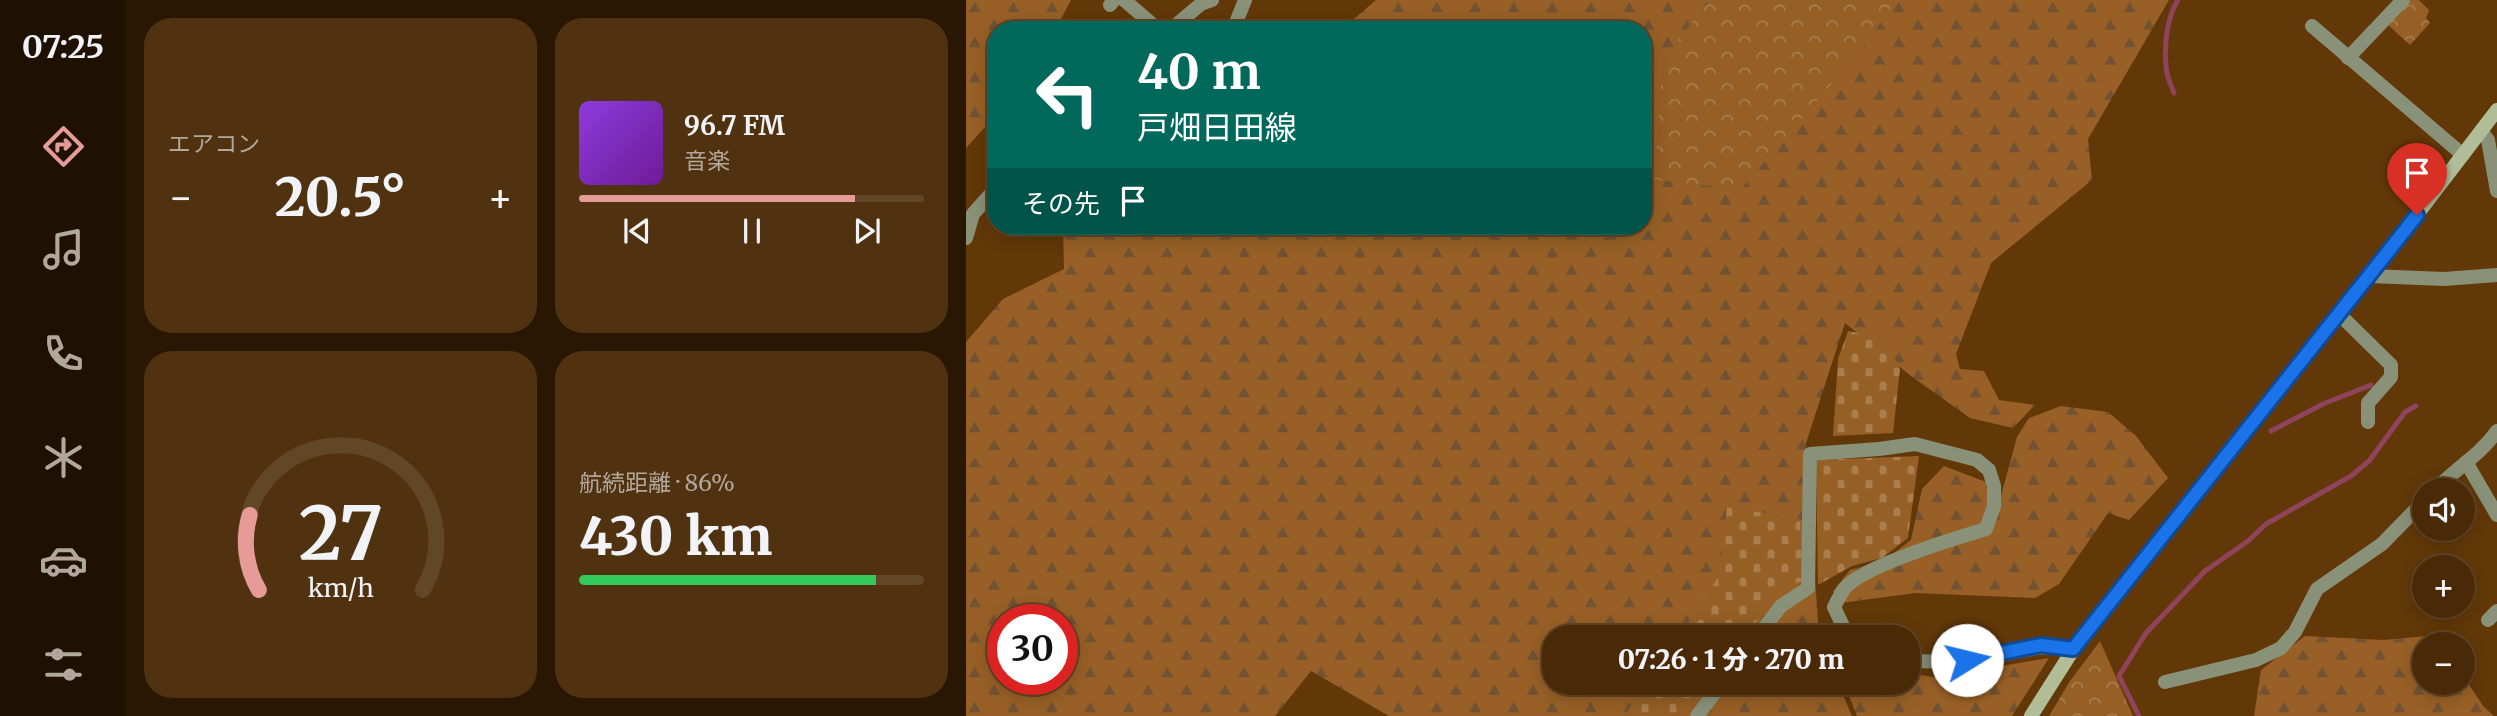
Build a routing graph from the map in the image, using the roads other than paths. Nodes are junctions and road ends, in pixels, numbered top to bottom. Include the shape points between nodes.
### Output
1 (1124, 0) edge
2 (1212, 0) edge
3 (1245, 0) edge
4 (2403, 0) edge
5 (1148, 21) edge
6 (1181, 21) edge
7 (1237, 21) edge
8 (2312, 26) dead end
9 (2348, 58) junction
10 (2497, 110) edge
11 (2481, 131) junction
12 (2463, 155) junction
13 (2497, 191) edge
14 (987, 198) edge
15 (966, 238) edge
16 (2497, 275) edge
17 (2370, 276) junction
18 (2339, 314) junction
19 (2368, 422) dead end
20 (2497, 431) edge
21 (2466, 463) junction
22 (2449, 478) edge
23 (2412, 513) edge
24 (2497, 515) edge
25 (1766, 625) edge
26 (1842, 625) edge
27 (2073, 649) junction
28 (1920, 661) edge
29 (2165, 682) dead end
30 (1713, 695) edge
31 (1697, 716) edge
32 (2031, 716) edge

1 - 5 street
2 - 6 street
3 - 7 street
4 - 9 street
8 - 9 street
9 - 12 street
10 - 11 main road
11 - 12 main road
11 - 13 street via 2488,140
12 - 17 main road
14 - 15 street via 973,214
16 - 17 street via 2444,279
17 - 18 main road
18 - 19 street via 2391,365 2391,377 2368,403
18 - 27 main road
20 - 21 street
21 - 22 street
21 - 24 street
23 - 29 street via 2382,544 2316,589 2295,632 2281,648 2256,660
25 - 26 street via 1781,606 1808,588 1810,454 1915,444 1977,460 1989,470 1994,506 1986,529 1862,575 1846,587 1834,607
27 - 28 street via 2041,645 1990,657
27 - 32 main road
30 - 31 street

